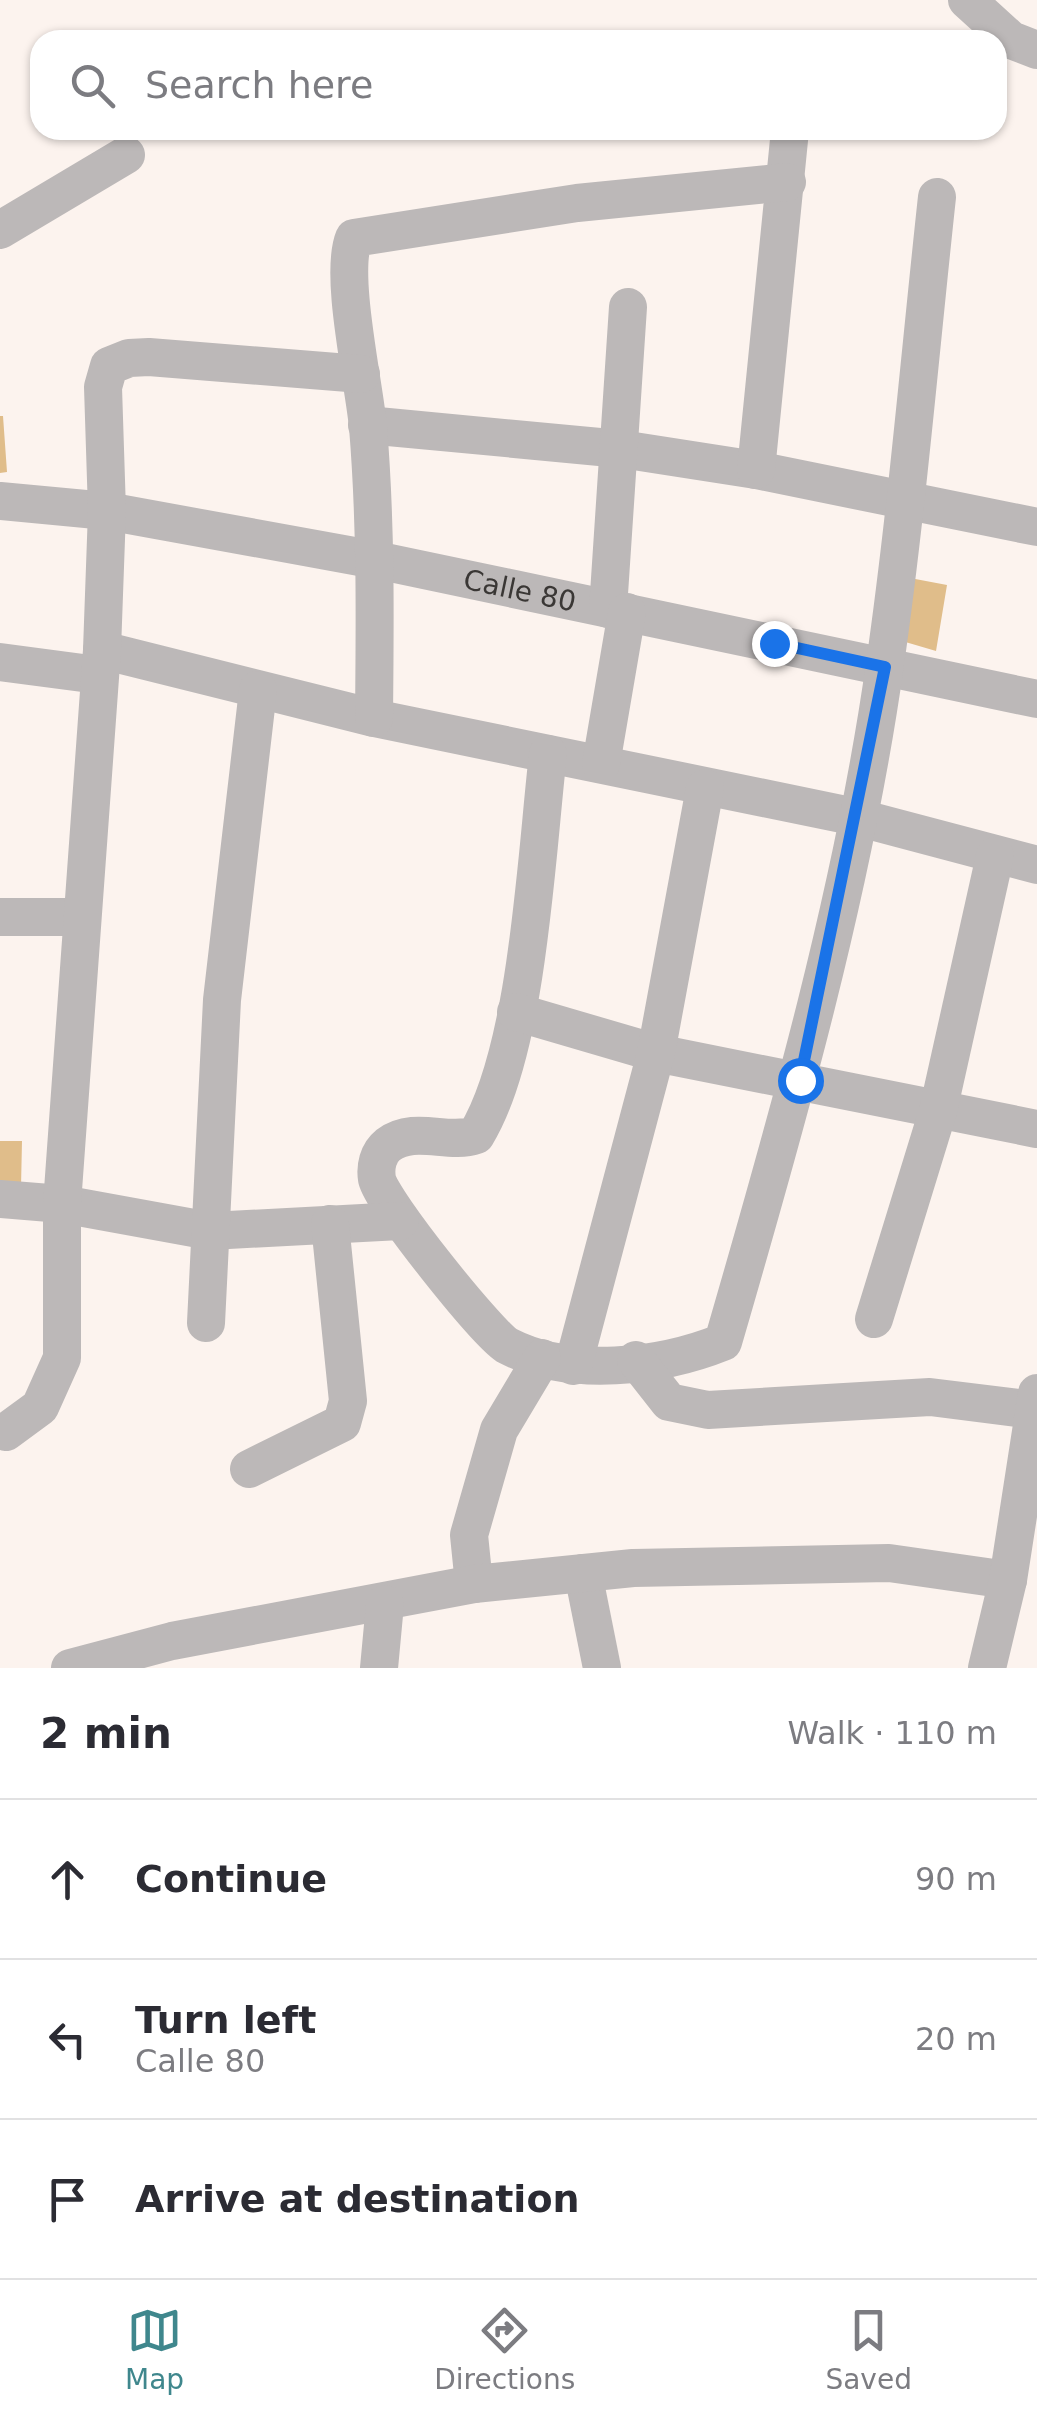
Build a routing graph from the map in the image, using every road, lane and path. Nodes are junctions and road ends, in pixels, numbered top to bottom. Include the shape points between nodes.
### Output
1 (967, 0) edge
2 (1000, 30) edge
3 (1007, 36) edge
4 (1037, 50) edge
5 (789, 140) edge
6 (126, 155) dead end
7 (787, 182) junction
8 (937, 198) dead end
9 (0, 230) edge
10 (628, 307) dead end
11 (361, 374) junction
12 (368, 425) junction
13 (621, 449) junction
14 (756, 470) junction
15 (0, 501) edge
16 (904, 503) junction
17 (107, 511) junction
18 (1037, 528) edge
19 (376, 560) junction
20 (617, 610) junction
21 (0, 662) edge
22 (100, 663) junction
23 (885, 667) junction
24 (258, 690) junction
25 (1037, 699) edge
26 (374, 718) junction
27 (548, 754) junction
28 (601, 764) junction
29 (705, 788) junction
30 (856, 817) junction
31 (995, 856) junction
32 (1037, 865) edge
33 (0, 917) edge
34 (79, 917) junction
35 (516, 1012) junction
36 (656, 1052) junction
37 (800, 1080) junction
38 (938, 1111) junction
39 (1037, 1129) edge
40 (0, 1198) edge
41 (62, 1204) junction
42 (400, 1221) junction
43 (330, 1224) junction
44 (210, 1231) junction
45 (874, 1320) dead end
46 (206, 1323) dead end
47 (636, 1360) junction
48 (558, 1362) junction
49 (1035, 1402) edge
50 (6, 1432) dead end
51 (250, 1469) dead end
52 (584, 1573) junction
53 (1008, 1580) junction
54 (474, 1584) junction
55 (386, 1604) junction
56 (70, 1668) edge
57 (379, 1668) edge
58 (602, 1668) edge
59 (988, 1668) edge

1 - 2 street
3 - 4 street
5 - 7 street
6 - 9 street
7 - 11 street via 577,203 354,238 348,251
7 - 14 street
8 - 16 street
10 - 13 street
11 - 12 street
11 - 17 street via 149,357 109,366 103,386
12 - 13 street
12 - 19 street
13 - 14 street
13 - 20 street
14 - 16 street
15 - 17 street, Calle 80
16 - 18 street
16 - 23 street
17 - 19 street, Calle 80
17 - 22 street
19 - 20 street, Calle 80
19 - 26 street
20 - 23 street, Calle 80
20 - 28 street
21 - 22 street
22 - 24 street
22 - 34 street
23 - 25 street, Calle 80
23 - 30 street
24 - 26 street
24 - 44 street via 222,1000
26 - 27 street
27 - 28 street
27 - 35 street
28 - 29 street
29 - 30 street
29 - 36 street
30 - 31 street
30 - 37 street
31 - 32 street
31 - 38 street
33 - 34 street
34 - 41 street
35 - 36 street
35 - 42 street via 476,1136 425,1134 390,1143 378,1156 377,1182
36 - 37 street
36 - 48 street
37 - 38 street
37 - 47 street via 723,1342 692,1354
38 - 39 street
38 - 45 street
40 - 41 street
41 - 44 street
41 - 50 street via 62,1358 40,1407
42 - 43 street
42 - 48 street via 505,1344
43 - 44 street
43 - 51 street via 348,1401 342,1423
44 - 46 street
47 - 48 street
47 - 49 street via 669,1402 708,1410 930,1396
48 - 54 street via 498,1430 469,1535
49 - 53 street
52 - 53 street via 888,1563
52 - 54 street
52 - 58 street
53 - 59 street
54 - 55 street
55 - 56 street via 172,1641
55 - 57 street

